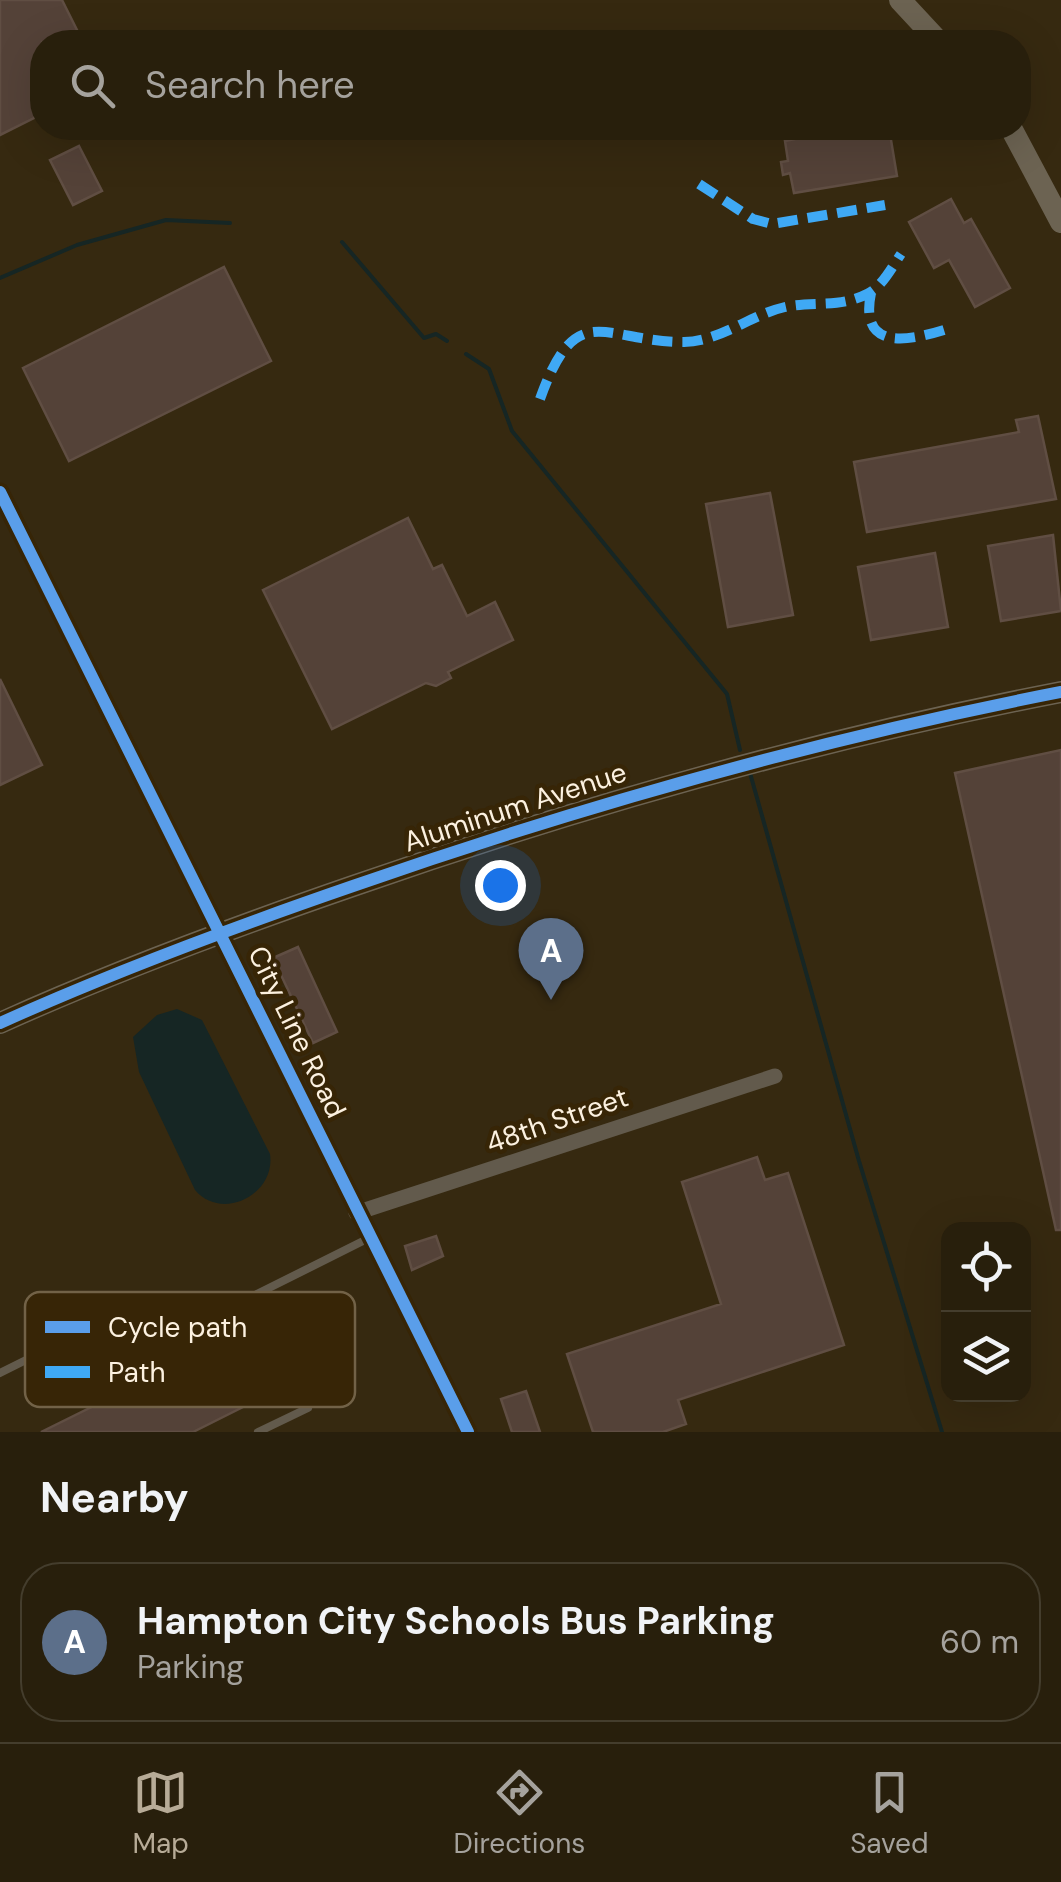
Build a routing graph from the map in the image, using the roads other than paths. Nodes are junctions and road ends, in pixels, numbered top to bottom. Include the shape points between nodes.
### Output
1 (900, 0) edge
2 (928, 30) edge
3 (1018, 140) edge
4 (1061, 222) edge
5 (0, 492) edge
6 (1061, 692) edge
7 (221, 932) junction
8 (0, 1024) edge
9 (775, 1076) dead end
10 (356, 1213) junction
11 (369, 1238) junction
12 (261, 1292) edge
13 (25, 1360) edge
14 (0, 1373) edge
15 (308, 1407) edge
16 (258, 1432) edge
17 (468, 1432) edge

1 - 2 street
3 - 4 street
5 - 7 street, City Line Road
6 - 7 street, Aluminum Avenue via 765,756 498,835
7 - 8 street, Aluminum Avenue
7 - 10 street, City Line Road
9 - 10 street, 48th Street
10 - 11 street, City Line Road
11 - 12 lane
11 - 17 street, City Line Road
13 - 14 lane
15 - 16 lane

